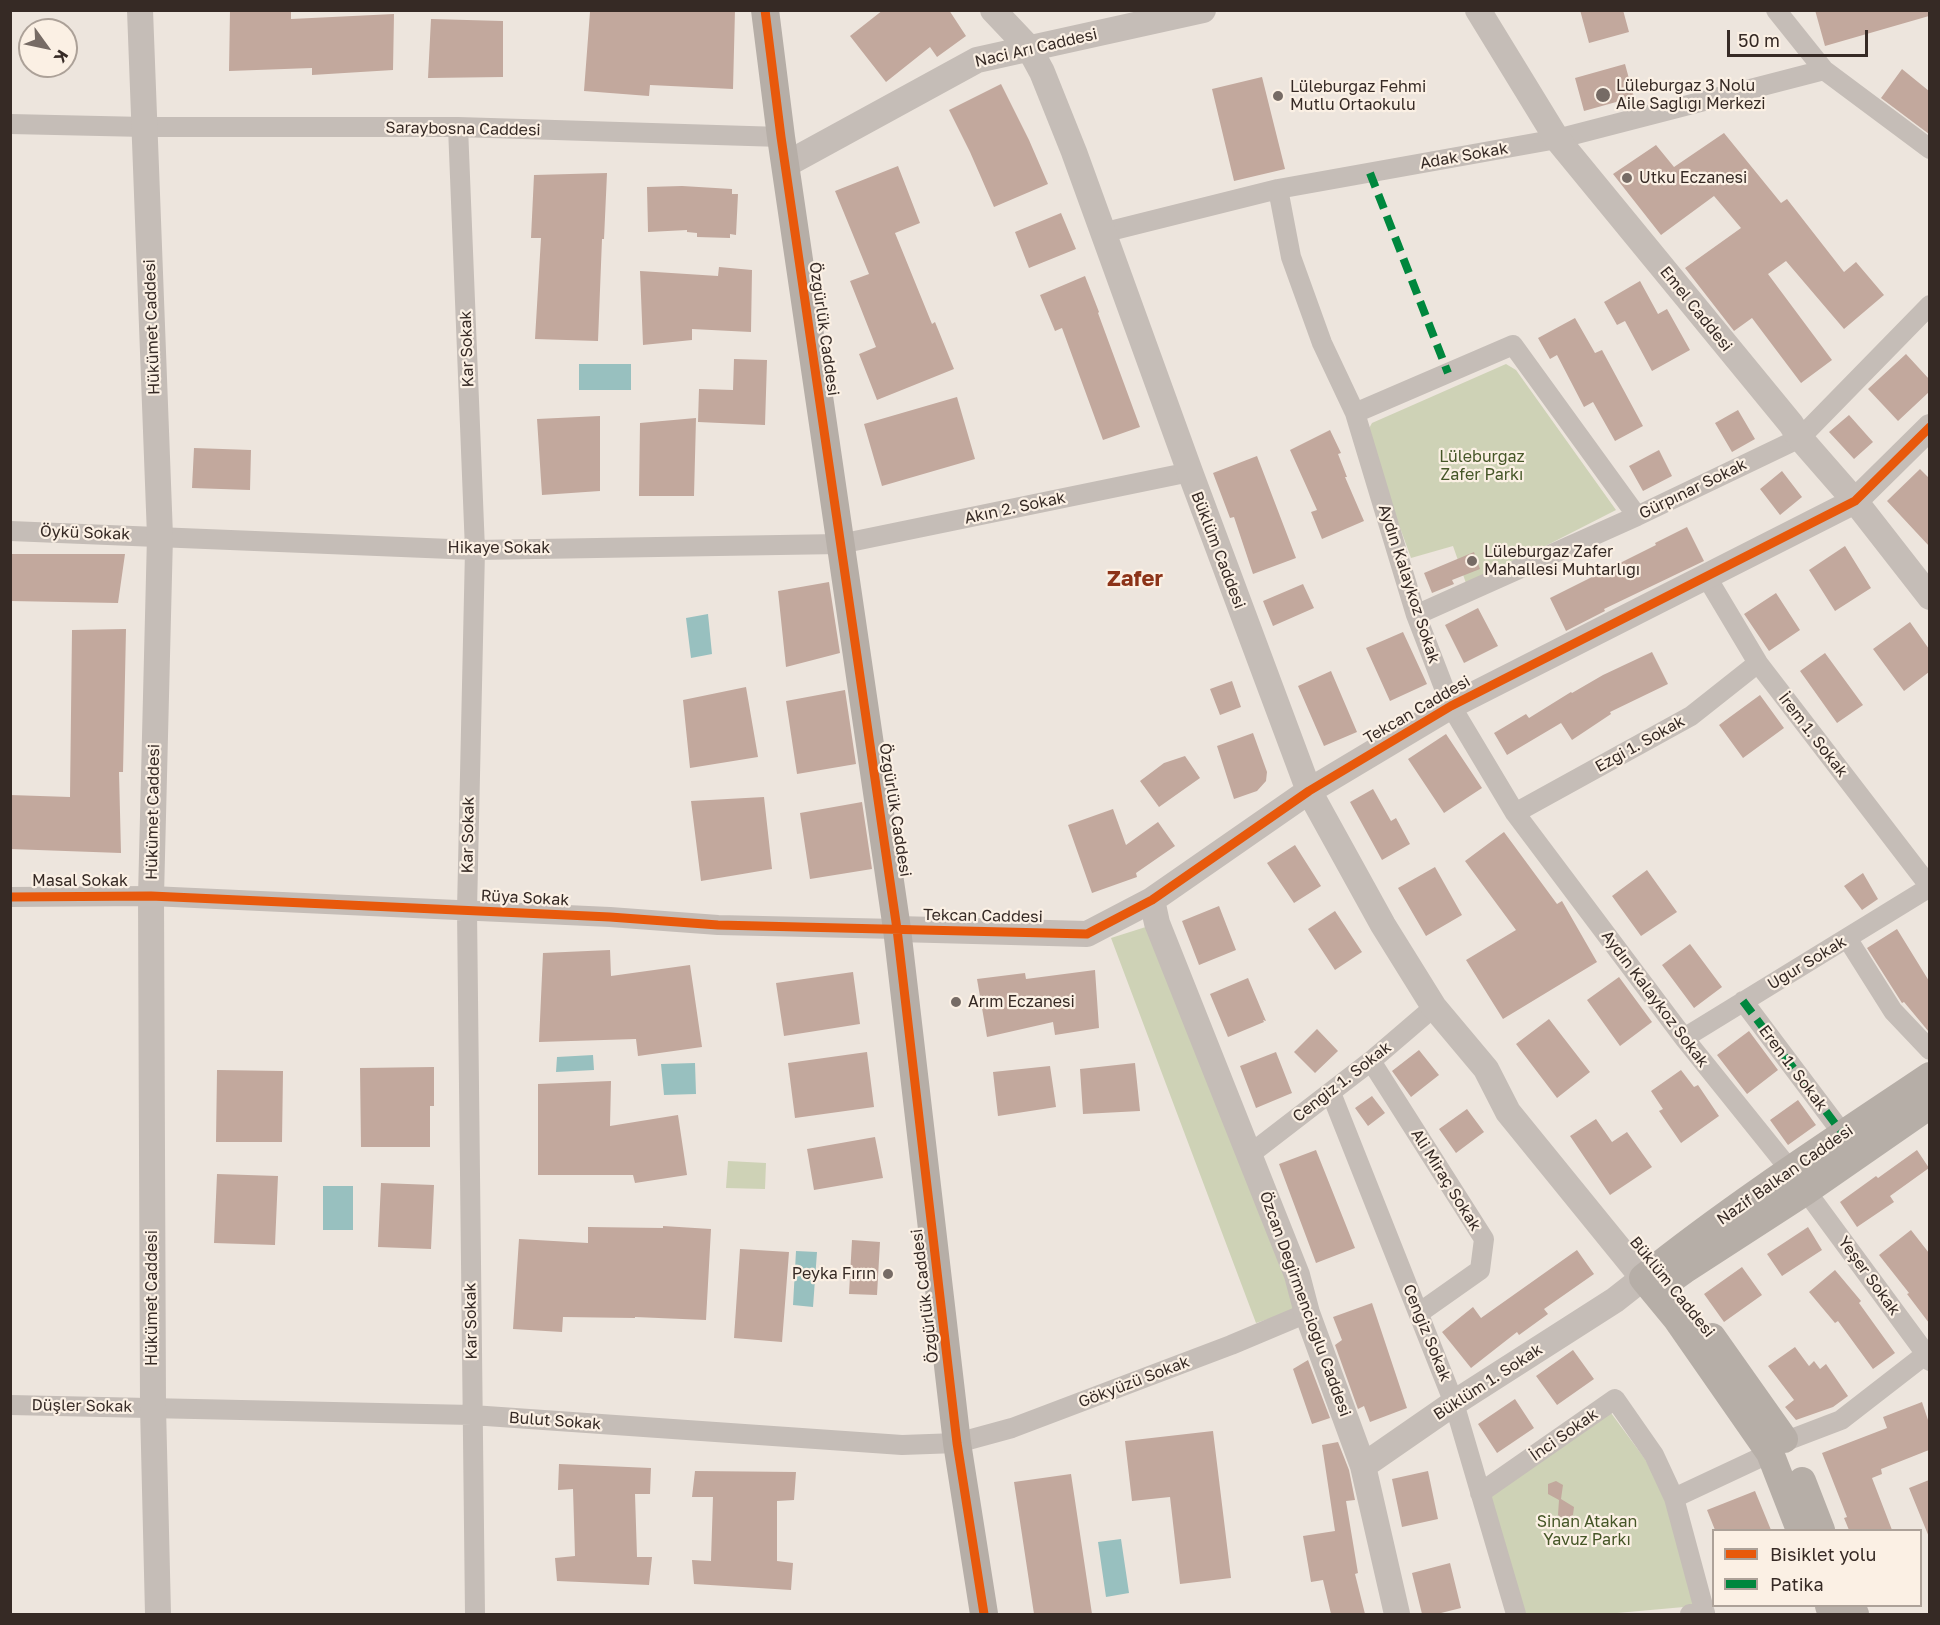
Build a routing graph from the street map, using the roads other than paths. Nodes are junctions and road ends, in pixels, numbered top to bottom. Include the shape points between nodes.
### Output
1 (140, 10) edge
2 (765, 10) edge
3 (993, 10) edge
4 (1203, 10) edge
5 (1478, 10) edge
6 (1776, 10) edge
7 (1029, 48) junction
8 (1824, 70) junction
9 (10, 124) edge
10 (458, 127) junction
11 (145, 128) junction
12 (781, 137) junction
13 (1557, 139) junction
14 (1929, 149) edge
15 (785, 165) junction
16 (1278, 189) junction
17 (1102, 233) junction
18 (1929, 305) edge
19 (1355, 413) junction
20 (1929, 427) edge
21 (1800, 438) junction
22 (1190, 472) junction
23 (1855, 501) junction
24 (1637, 516) junction
25 (10, 531) edge
26 (160, 536) junction
27 (840, 544) junction
28 (475, 550) junction
29 (1706, 576) junction
30 (1929, 597) edge
31 (1416, 615) junction
32 (1758, 663) junction
33 (1451, 706) junction
34 (1309, 790) junction
35 (1515, 813) junction
36 (1929, 887) edge
37 (150, 896) junction
38 (10, 897) edge
39 (1152, 900) junction
40 (467, 910) junction
41 (897, 929) junction
42 (1847, 938) junction
43 (1743, 1002) junction
44 (1434, 1007) junction
45 (1684, 1038) junction
46 (1929, 1050) edge
47 (1371, 1061) junction
48 (1929, 1076) edge
49 (1331, 1093) junction
50 (1929, 1105) edge
51 (1843, 1134) junction
52 (1249, 1155) junction
53 (1798, 1181) junction
54 (1655, 1280) junction
55 (1307, 1313) junction
56 (1419, 1313) junction
57 (1928, 1355) edge
58 (1454, 1403) junction
59 (10, 1405) edge
60 (153, 1407) junction
61 (472, 1415) junction
62 (957, 1443) junction
63 (1778, 1447) junction
64 (1364, 1466) junction
65 (1480, 1493) junction
66 (1674, 1498) junction
67 (1800, 1529) edge
68 (1820, 1529) edge
69 (158, 1614) edge
70 (475, 1614) edge
71 (984, 1614) edge
72 (1397, 1614) edge
73 (1516, 1614) edge
74 (1690, 1614) edge

1 - 11 street, Hükümet Caddesi
2 - 12 main road, Özgürlük Caddesi
3 - 7 street, Büklüm Caddesi
4 - 7 street, Naci Arı Caddesi
5 - 13 street, Emel Caddesi
6 - 8 street
7 - 15 street, Naci Arı Caddesi via 977,60
7 - 17 street, Büklüm Caddesi via 1070,142
8 - 13 street, Adak Sokak
8 - 14 street
9 - 11 street, Saraybosna Caddesi
10 - 11 street, Saraybosna Caddesi
10 - 12 street, Saraybosna Caddesi
10 - 28 street, Kar Sokak
11 - 26 street, Hükümet Caddesi
12 - 15 main road, Özgürlük Caddesi
13 - 16 street, Adak Sokak
13 - 21 street, Emel Caddesi
15 - 27 main road, Özgürlük Caddesi
16 - 17 street, Adak Sokak
16 - 19 street, Aydın Kalaykoz Sokak via 1291,256 1322,343
17 - 22 street, Büklüm Caddesi
18 - 21 street, Gürpınar Sokak
19 - 24 street via 1513,345
19 - 31 street, Aydın Kalaykoz Sokak
20 - 23 street, Tekcan Caddesi
21 - 23 street, Emel Caddesi
21 - 24 street, Gürpınar Sokak
22 - 27 street, Akın 2. Sokak
22 - 34 street, Büklüm Caddesi
23 - 29 street, Tekcan Caddesi
23 - 30 street, Emel Caddesi
24 - 31 street, Gürpınar Sokak
25 - 26 street, Öykü Sokak
26 - 28 street, Hikaye Sokak
26 - 37 street, Hükümet Caddesi
27 - 28 street, Hikaye Sokak
27 - 41 main road, Özgürlük Caddesi
28 - 40 street, Kar Sokak
29 - 32 street, İrem 1. Sokak
29 - 33 street, Tekcan Caddesi
31 - 33 street, Aydın Kalaykoz Sokak
32 - 35 street, Ezgi 1. Sokak via 1691,716
32 - 36 street, İrem 1. Sokak
33 - 34 street, Tekcan Caddesi
33 - 35 street, Aydın Kalaykoz Sokak
34 - 39 street, Tekcan Caddesi
34 - 44 street, Büklüm Caddesi via 1383,925
35 - 45 street, Aydın Kalaykoz Sokak
36 - 42 street, Uğur Sokak
37 - 38 street, Masal Sokak
37 - 40 street, Rüya Sokak
37 - 60 street, Hükümet Caddesi
39 - 41 street, Tekcan Caddesi via 1087,934
39 - 52 street, Özcan Değirmencioğlu Caddesi via 1157,923
40 - 41 street, Rüya Sokak via 718,925
40 - 61 street, Kar Sokak
41 - 62 main road, Özgürlük Caddesi
42 - 43 street, Uğur Sokak
42 - 46 street via 1893,1011
43 - 45 street, Uğur Sokak
43 - 51 street, Eren 1. Sokak
44 - 47 street, Cengiz 1. Sokak
44 - 54 street, Büklüm Caddesi via 1486,1069 1508,1112
45 - 53 street, Aydın Kalaykoz Sokak
47 - 49 street, Cengiz 1. Sokak
47 - 56 street, Ali Miraç Sokak via 1484,1239 1480,1270
48 - 51 main road, Nazif Balkan Caddesi
49 - 52 street, Cengiz 1. Sokak
49 - 56 street, Cengiz Sokak
50 - 53 main road, Nazif Balkan Caddesi
51 - 53 main road, Nazif Balkan Caddesi
52 - 55 street, Özcan Değirmencioğlu Caddesi via 1298,1275
53 - 54 main road, Nazif Balkan Caddesi
53 - 57 street, Yeşer Sokak
54 - 58 street, Büklüm 1. Sokak via 1615,1300
54 - 63 main road, Büklüm Caddesi via 1676,1318
55 - 62 street, Gökyüzü Sokak via 1231,1346 1012,1428
55 - 64 street, Özcan Değirmencioğlu Caddesi
56 - 58 street, Cengiz Sokak
57 - 63 street via 1841,1420
58 - 64 street, Büklüm 1. Sokak
58 - 65 street, Cengiz Sokak
59 - 60 street, Düşler Sokak
60 - 61 street, Bulut Sokak
60 - 69 street, Hükümet Caddesi
61 - 62 street, Bulut Sokak via 902,1445
61 - 70 street, Kar Sokak
62 - 71 main road, Özgürlük Caddesi
63 - 66 street
63 - 67 main road, Büklüm Caddesi
63 - 68 main road, Büklüm Caddesi
64 - 72 street, Özcan Değirmencioğlu Caddesi
65 - 66 street, İnci Sokak via 1615,1399 1654,1455
65 - 73 street, Cengiz Sokak
66 - 74 street via 1705,1613

